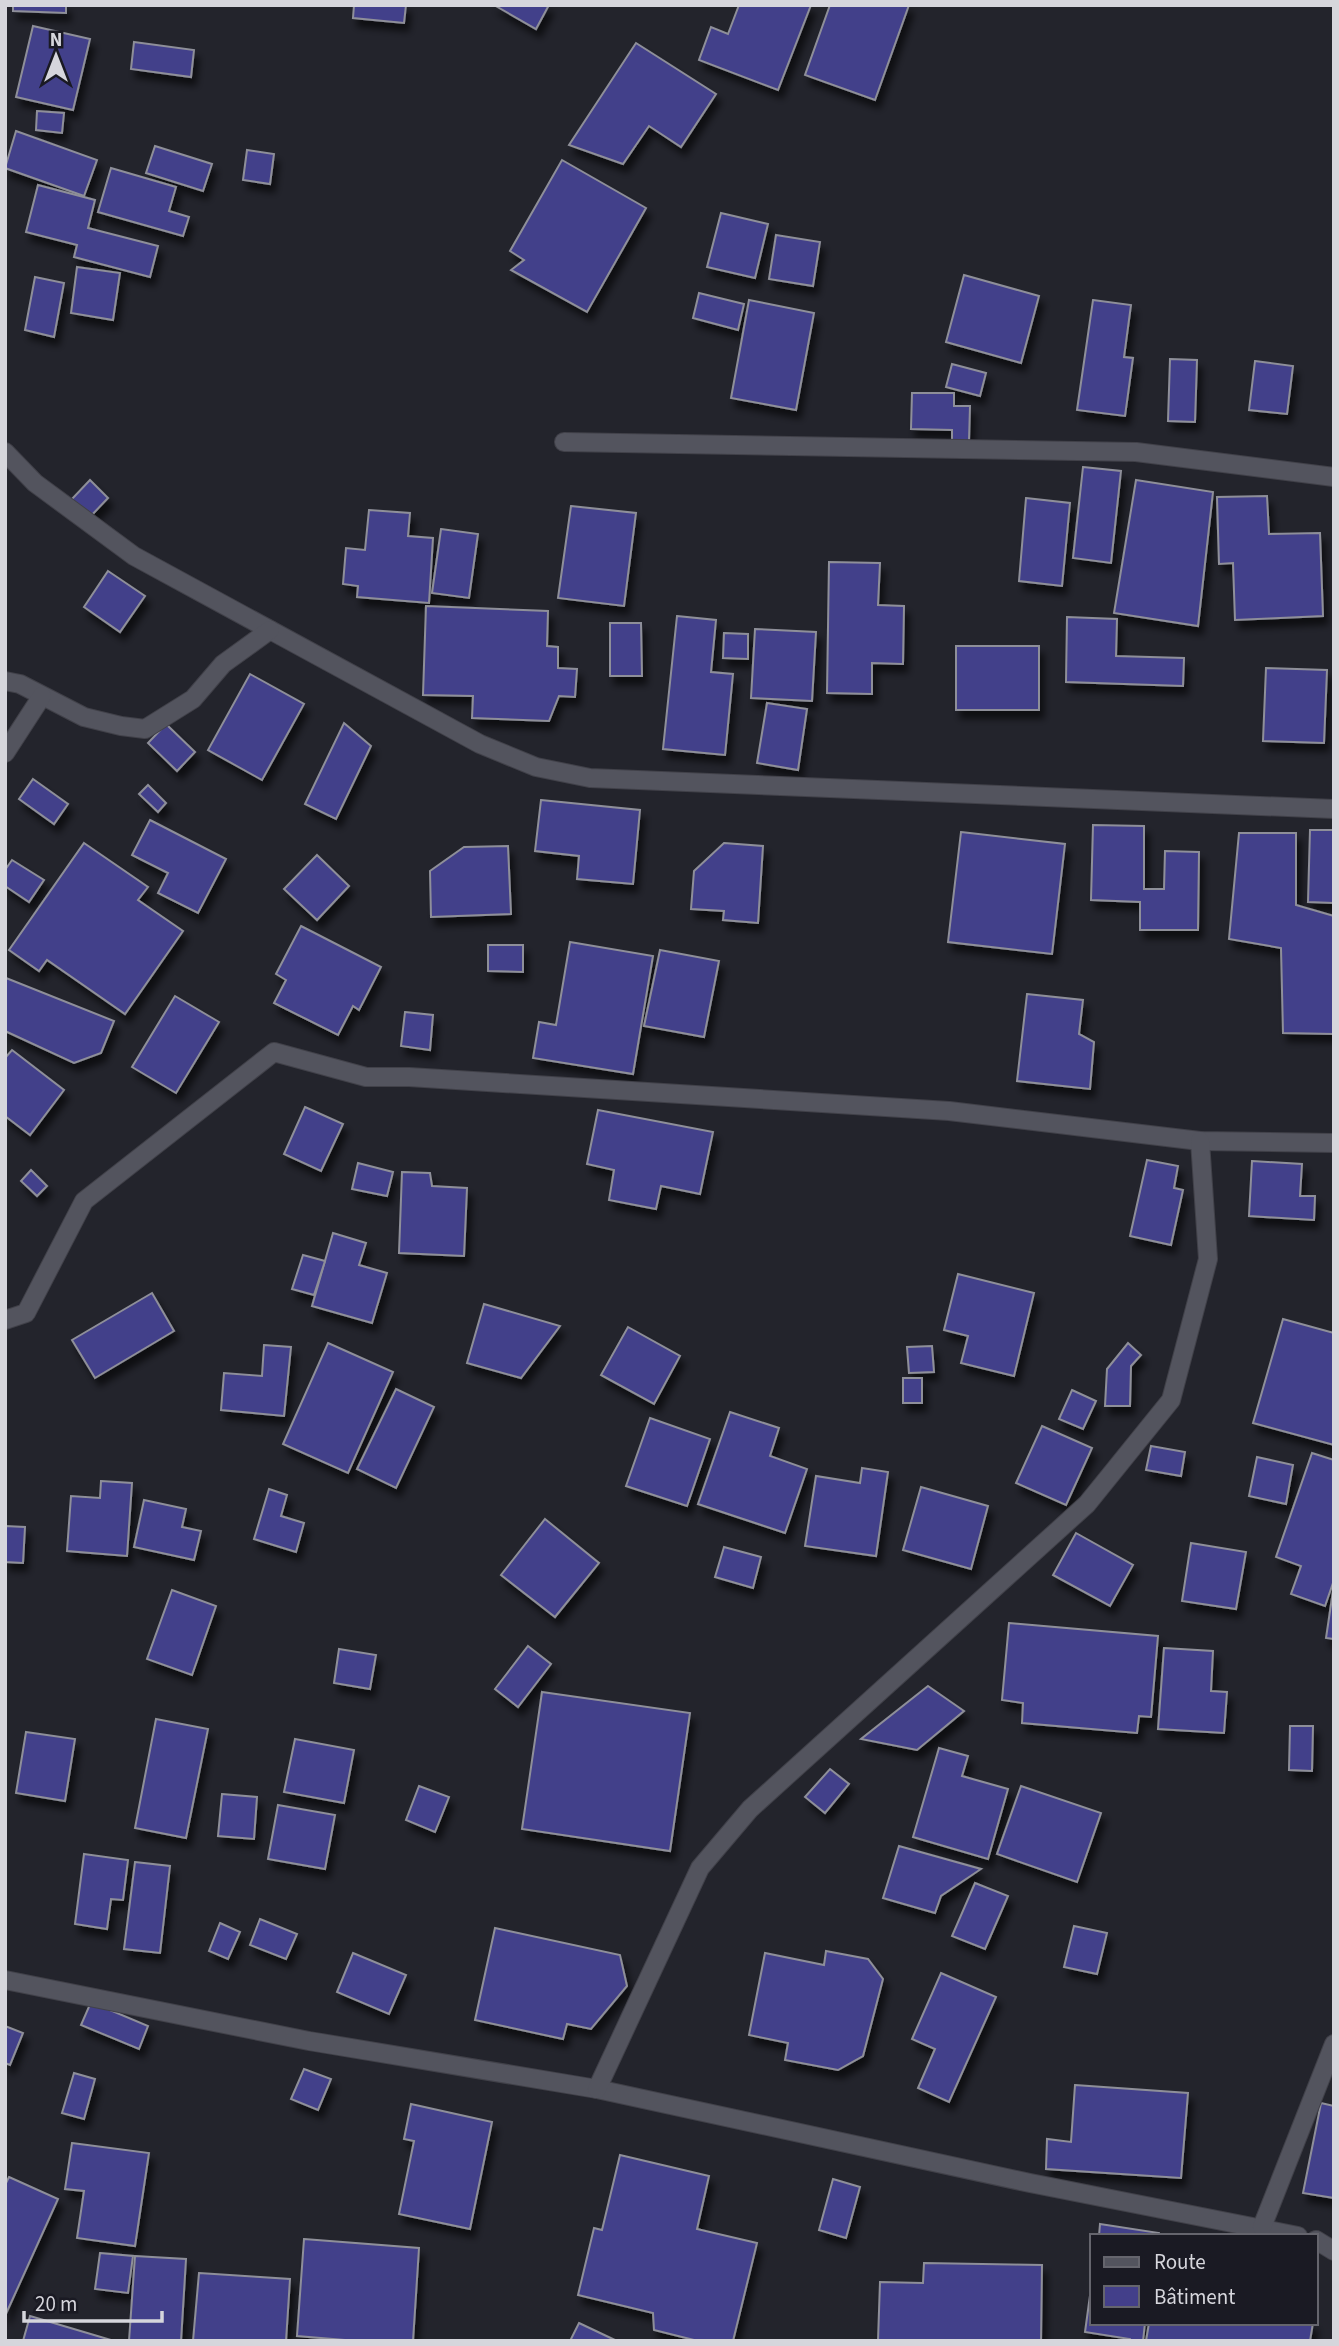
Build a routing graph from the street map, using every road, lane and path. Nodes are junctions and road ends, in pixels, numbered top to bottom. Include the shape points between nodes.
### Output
1 (564, 442) dead end
2 (5, 452) edge
3 (1334, 477) edge
4 (270, 629) junction
5 (5, 681) edge
6 (42, 696) junction
7 (5, 753) edge
8 (1334, 809) edge
9 (1200, 1141) junction
10 (1334, 1143) edge
11 (5, 1320) edge
12 (5, 1980) edge
13 (1334, 2043) edge
14 (597, 2090) junction
15 (1262, 2227) junction
16 (1290, 2234) edge
17 (1318, 2241) edge
18 (1334, 2251) edge

1 - 3 street via 1136,452
2 - 4 street via 35,483 134,556
4 - 6 street via 223,664 192,699 145,729 84,717
4 - 8 street via 480,744 536,767 590,778
5 - 6 street
6 - 7 street
9 - 10 street
9 - 11 street via 949,1111 366,1077 274,1052 84,1201 26,1313
9 - 14 street via 1208,1259 1171,1400 1087,1504 750,1809 701,1868
12 - 14 street via 309,2041
13 - 15 street
14 - 15 street via 1030,2183
15 - 16 street
17 - 18 street

